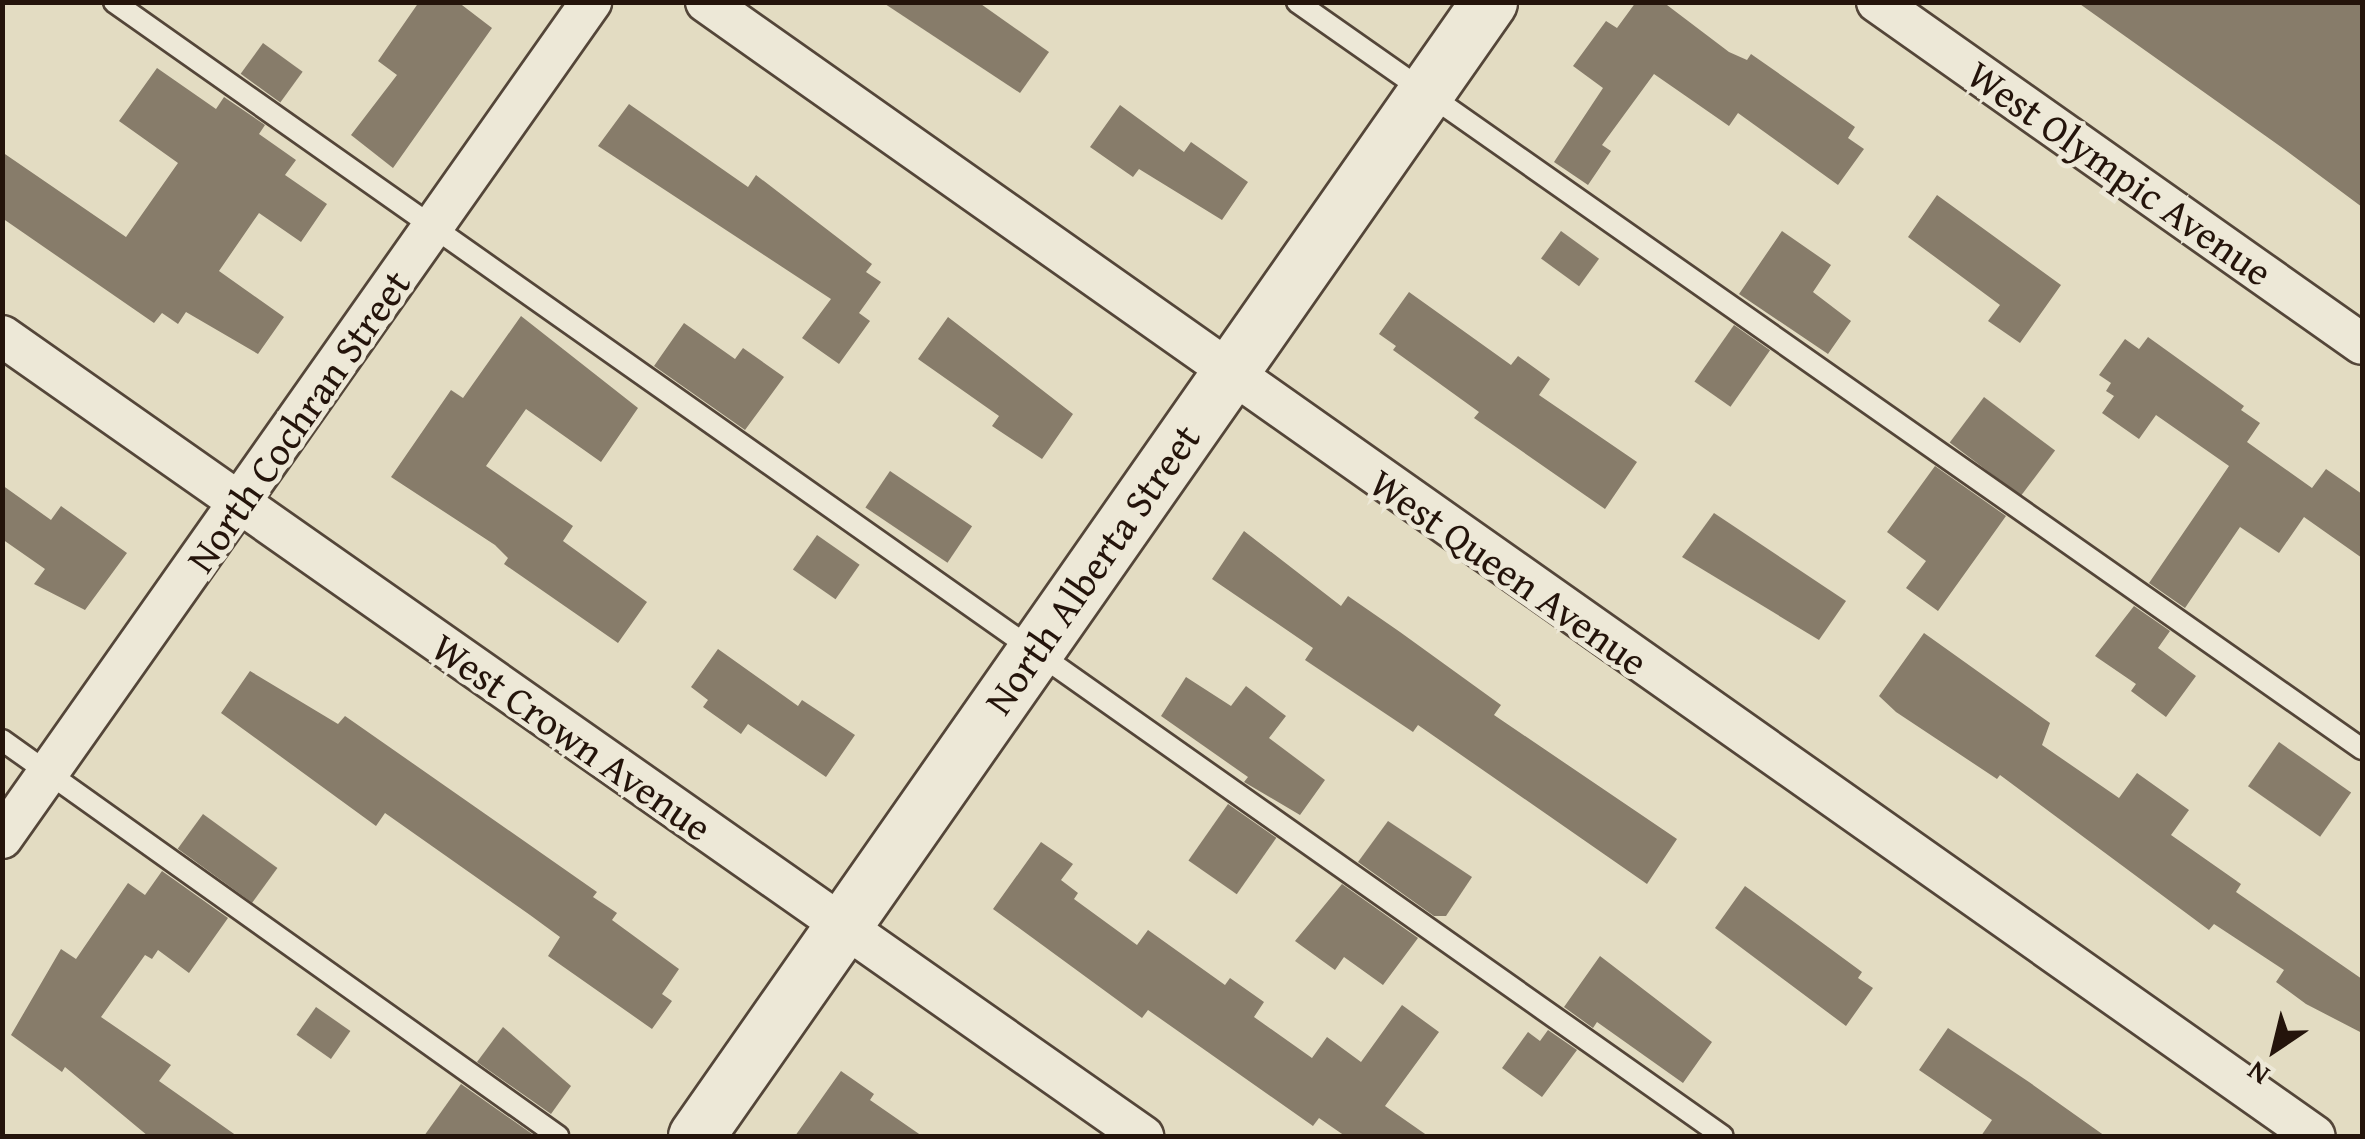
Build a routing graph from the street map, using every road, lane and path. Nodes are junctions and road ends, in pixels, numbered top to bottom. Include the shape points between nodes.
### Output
1 (114, 2) edge
2 (591, 2) edge
3 (706, 2) edge
4 (1298, 2) edge
5 (1489, 2) edge
6 (1877, 2) edge
7 (1426, 92) junction
8 (434, 227) junction
9 (2, 336) edge
10 (2362, 344) edge
11 (1227, 375) junction
12 (240, 504) junction
13 (1032, 654) junction
14 (2, 740) edge
15 (2362, 749) edge
16 (49, 772) junction
17 (2, 838) edge
18 (844, 926) junction
19 (558, 1136) edge
20 (696, 1136) edge
21 (1143, 1136) edge
22 (1723, 1136) edge
23 (2315, 1136) edge

1 - 8 lane
2 - 8 street, North Cochran Street
3 - 11 street, West Queen Avenue
4 - 7 lane
5 - 7 main road, North Alberta Street
6 - 10 street, West Olympic Avenue
7 - 11 main road, North Alberta Street
7 - 15 lane
8 - 12 street, North Cochran Street
8 - 13 lane
9 - 12 street, West Crown Avenue
11 - 13 main road, North Alberta Street
11 - 23 street, West Queen Avenue
12 - 16 street, North Cochran Street
12 - 18 street, West Crown Avenue
13 - 18 main road, North Alberta Street
13 - 22 lane
14 - 16 lane
16 - 17 street, North Cochran Street
16 - 19 lane
18 - 20 main road, North Alberta Street
18 - 21 street, West Crown Avenue

